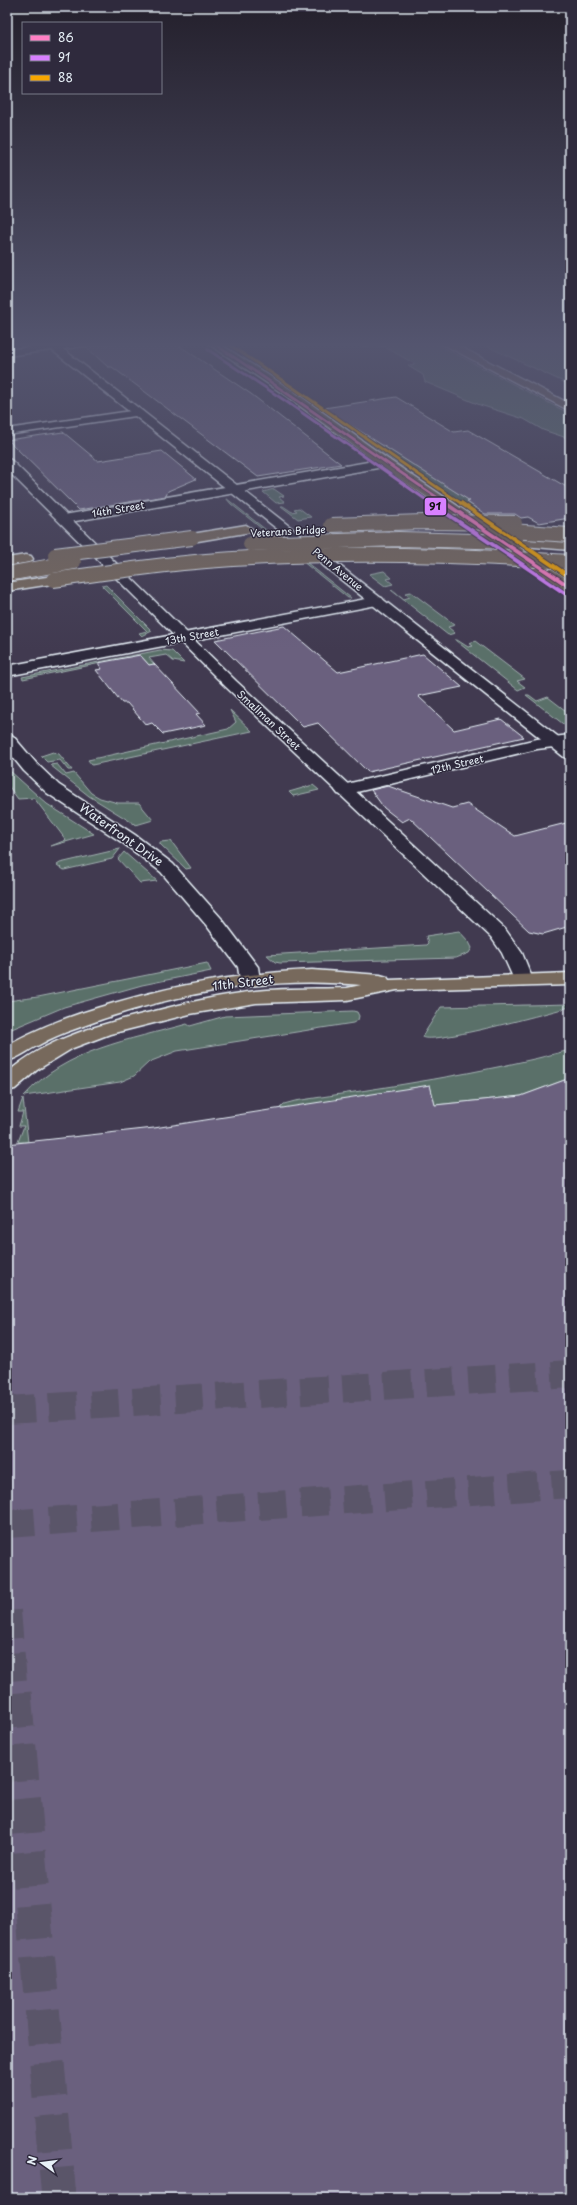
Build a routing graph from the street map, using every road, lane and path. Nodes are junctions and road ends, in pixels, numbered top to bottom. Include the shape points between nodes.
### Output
1 (179, 445) edge
2 (361, 445) edge
3 (7, 463) edge
4 (385, 463) junction
5 (235, 488) junction
6 (64, 519) junction
7 (315, 525) dead end
8 (300, 526) dead end
9 (570, 526) edge
10 (570, 535) edge
11 (192, 538) junction
12 (570, 546) edge
13 (7, 562) edge
14 (570, 562) edge
15 (7, 574) edge
16 (570, 576) edge
17 (53, 580) junction
18 (7, 587) edge
19 (570, 587) edge
20 (377, 601) junction
21 (184, 638) junction
22 (7, 671) edge
23 (7, 740) edge
24 (563, 741) edge
25 (570, 754) edge
26 (344, 790) junction
27 (570, 979) edge
28 (250, 980) junction
29 (523, 980) junction
30 (397, 984) junction
31 (97, 1023) junction
32 (7, 1055) edge
33 (7, 1084) edge

1 - 5 street, Penn Avenue
2 - 4 main road
3 - 6 street, Smallman Street
4 - 5 street, 14th Street
4 - 19 main road
5 - 6 street, 14th Street
5 - 20 street, Penn Avenue
6 - 21 street, Smallman Street
7 - 9 main road, bridge via 438,522
8 - 11 main road via 246,529
10 - 11 main road, Veterans Bridge, bridge via 483,529 361,528
11 - 13 main road, Veterans Bridge, bridge
12 - 15 main road, bridge via 399,539 329,540 235,545 119,556
14 - 17 main road, bridge via 425,555 308,556 205,562
16 - 17 main road, bridge via 448,567 361,565 204,569
17 - 18 main road
20 - 21 street, 13th Street
20 - 24 street, Penn Avenue
21 - 22 street, 13th Street
21 - 26 street, Smallman Street
23 - 28 street, Waterfront Drive via 53,789 130,839 167,868 248,966
24 - 25 street, Penn Avenue
24 - 26 street, 12th Street via 537,744
26 - 29 street, Smallman Street via 498,933 512,953
27 - 29 main road, 11th Street
28 - 30 main road, 11th Street via 345,976
28 - 31 main road, 11th Street via 180,992
29 - 30 main road, 11th Street
30 - 31 main road, 11th Street via 347,994 256,997
31 - 32 main road via 52,1029
31 - 33 main road via 42,1057

